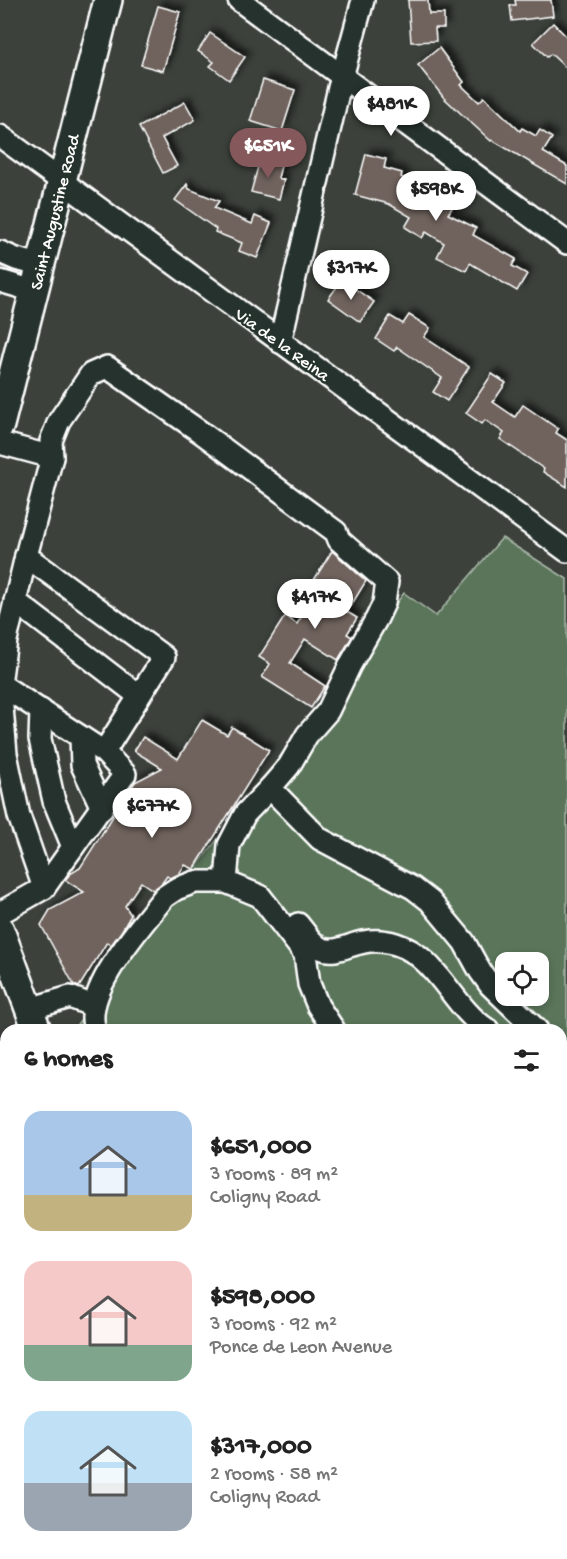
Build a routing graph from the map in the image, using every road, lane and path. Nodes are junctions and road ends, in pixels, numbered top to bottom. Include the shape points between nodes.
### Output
1 (108, 0) edge
2 (239, 0) edge
3 (363, 0) edge
4 (342, 76) junction
5 (0, 136) edge
6 (62, 181) junction
7 (567, 243) edge
8 (0, 252) edge
9 (40, 265) junction
10 (0, 281) edge
11 (34, 291) junction
12 (280, 342) junction
13 (0, 425) edge
14 (0, 442) edge
15 (52, 457) junction
16 (567, 551) edge
17 (26, 556) junction
18 (15, 601) junction
19 (0, 684) edge
20 (139, 696) junction
21 (41, 710) junction
22 (81, 737) junction
23 (104, 752) junction
24 (270, 788) junction
25 (102, 808) junction
26 (73, 847) junction
27 (226, 882) junction
28 (44, 888) junction
29 (0, 928) edge
30 (313, 951) junction
31 (93, 1006) junction
32 (33, 1020) edge
33 (93, 1024) edge
34 (330, 1024) edge
35 (480, 1024) edge
36 (531, 1024) edge

1 - 6 main road, Saint Augustine Road
2 - 4 street
3 - 4 street
4 - 7 street
4 - 12 street
5 - 6 street, Via de la Reina
6 - 9 main road, Saint Augustine Road
6 - 12 street, Via de la Reina
8 - 9 street
9 - 11 main road, Saint Augustine Road
10 - 11 street
11 - 13 main road, Saint Augustine Road
12 - 16 street, Via de la Reina
14 - 15 street
15 - 17 street
15 - 24 street via 51,441 59,421 91,374 107,367 336,532 339,540 387,582 384,603 328,711
17 - 18 street
17 - 20 street via 164,657
18 - 19 street
18 - 20 street
19 - 21 street
19 - 28 street via 6,754 16,806
20 - 23 street
21 - 22 street
21 - 26 street via 40,739 52,790
22 - 23 street
22 - 25 street via 82,765
23 - 25 street via 125,774
24 - 27 street via 245,814 229,845
24 - 36 street via 320,839 430,901 464,942 490,985
25 - 26 street
26 - 28 street
27 - 30 street via 260,896
27 - 31 street via 195,882 164,897 105,977
28 - 29 street
29 - 32 main road
30 - 34 street via 309,984
30 - 35 street via 342,949 364,941 397,944 429,966
31 - 32 street via 70,997
31 - 33 street

